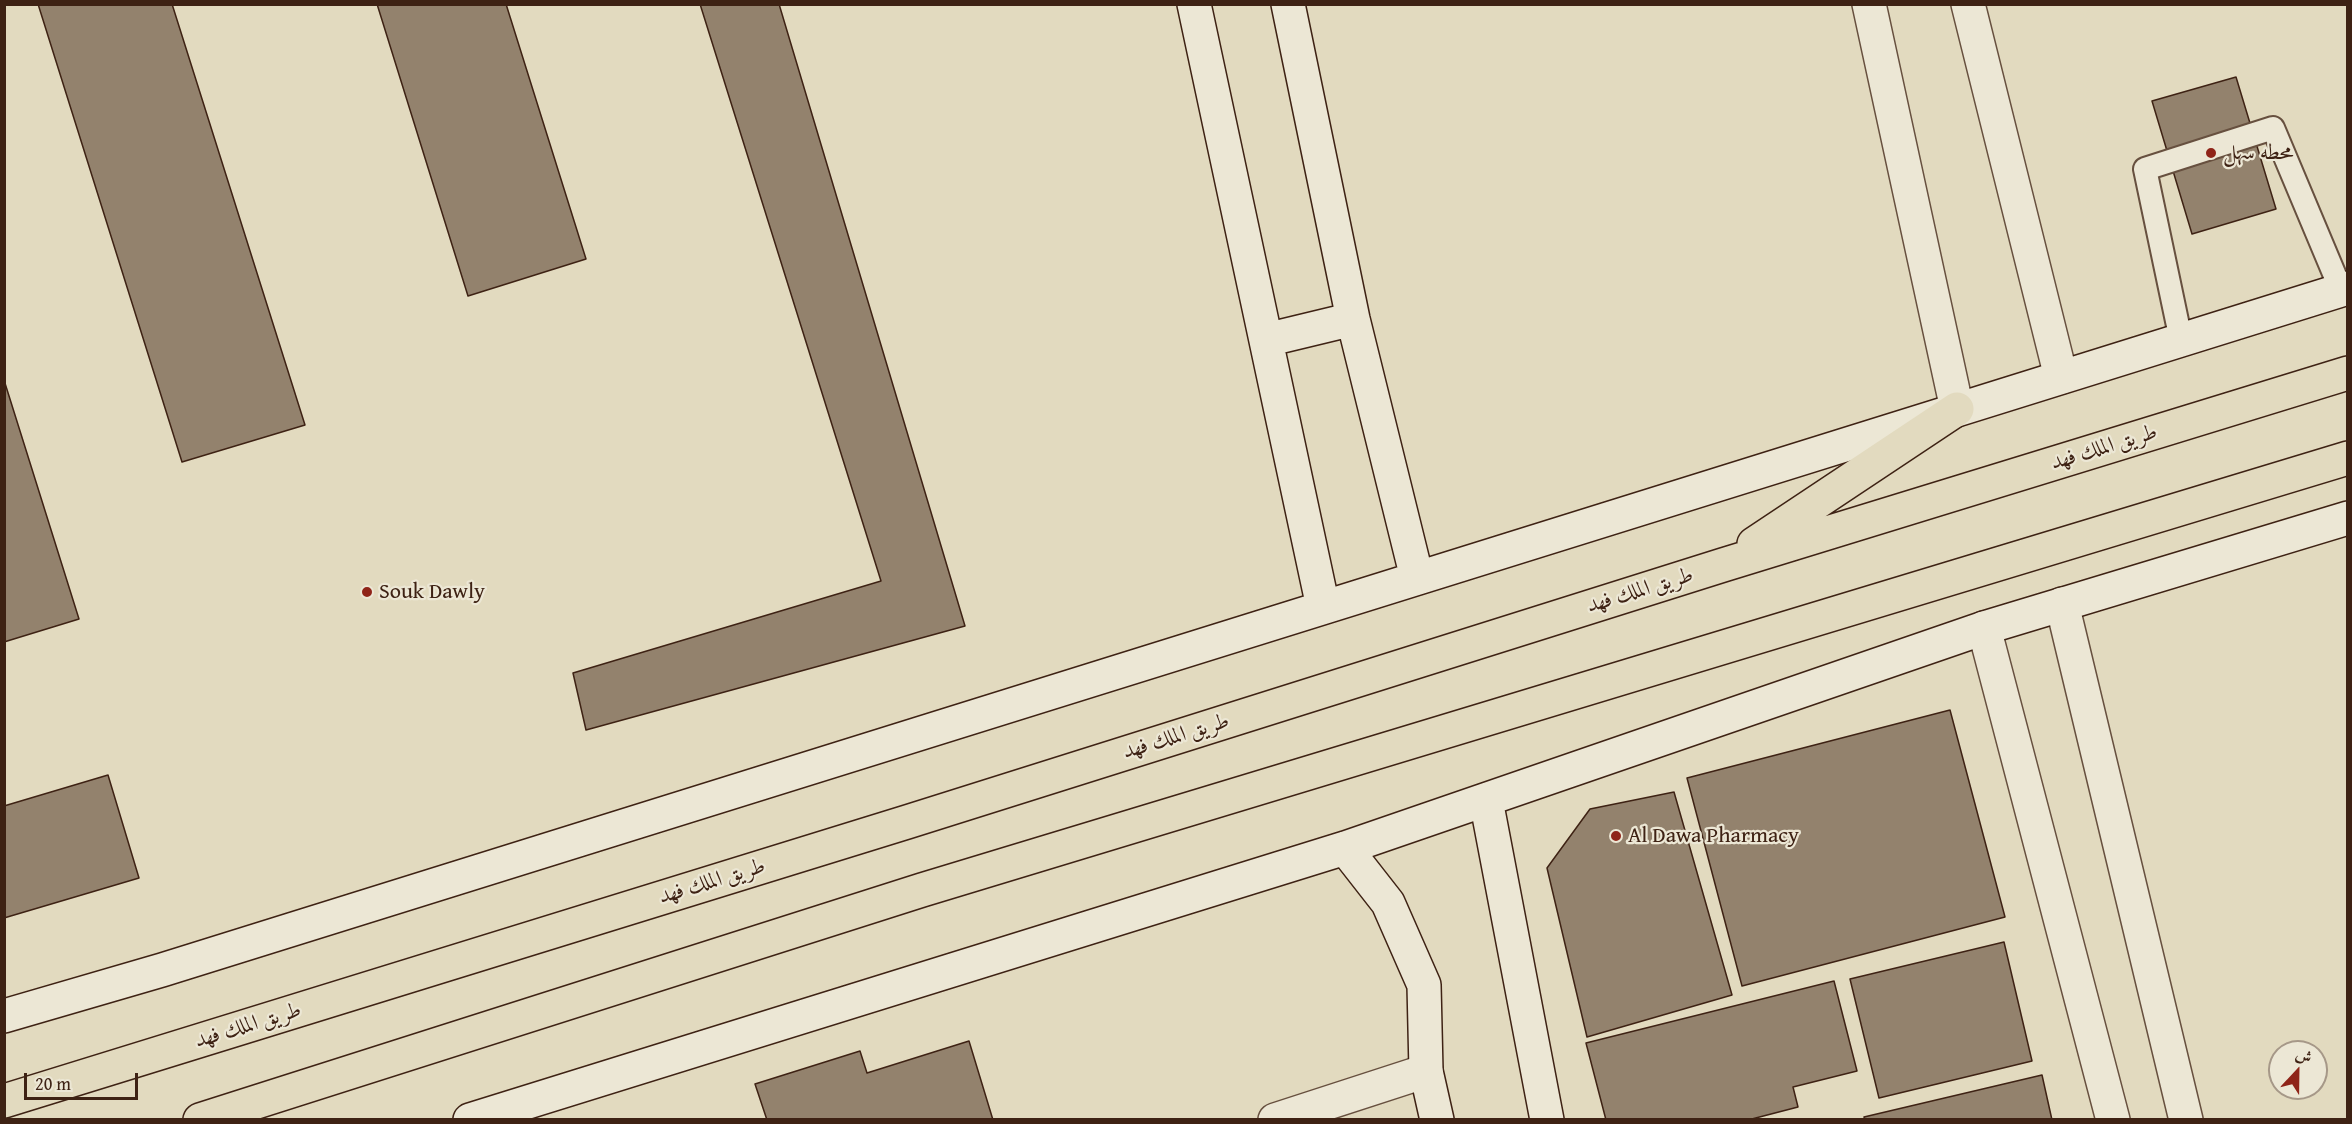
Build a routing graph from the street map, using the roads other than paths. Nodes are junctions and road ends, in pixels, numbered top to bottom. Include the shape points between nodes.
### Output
1 (1194, 4) edge
2 (1288, 4) edge
3 (1869, 4) edge
4 (1968, 4) edge
5 (2344, 289) edge
6 (1353, 319) junction
7 (1266, 340) junction
8 (2181, 340) junction
9 (2348, 373) edge
10 (2061, 377) junction
11 (1957, 409) junction
12 (2348, 458) edge
13 (2348, 518) edge
14 (1723, 565) junction
15 (1417, 578) junction
16 (2062, 604) junction
17 (1323, 607) junction
18 (1984, 628) junction
19 (1486, 800) junction
20 (1346, 848) junction
21 (4, 1016) edge
22 (1426, 1071) junction
23 (4, 1101) edge
24 (200, 1119) edge
25 (470, 1119) edge
26 (1275, 1119) edge
27 (1437, 1119) edge
28 (1547, 1119) edge
29 (2113, 1119) edge
30 (2186, 1119) edge

1 - 7 main road
2 - 6 main road
3 - 11 main road
4 - 10 main road
5 - 8 main road
5 - 8 lane via 2273,128 2145,169
6 - 7 main road
6 - 15 main road
7 - 17 main road
8 - 10 main road
9 - 14 highway, طريق الملك فهد
10 - 11 main road
11 - 14 highway
11 - 15 main road
12 - 24 highway via 922,890
13 - 16 main road
14 - 23 highway, طريق الملك فهد
15 - 17 main road
16 - 18 main road
16 - 30 main road
17 - 21 main road
18 - 19 main road
18 - 29 main road
19 - 20 main road
19 - 28 main road
20 - 22 main road via 1388,903 1424,985
20 - 25 main road
22 - 26 main road
22 - 27 main road

